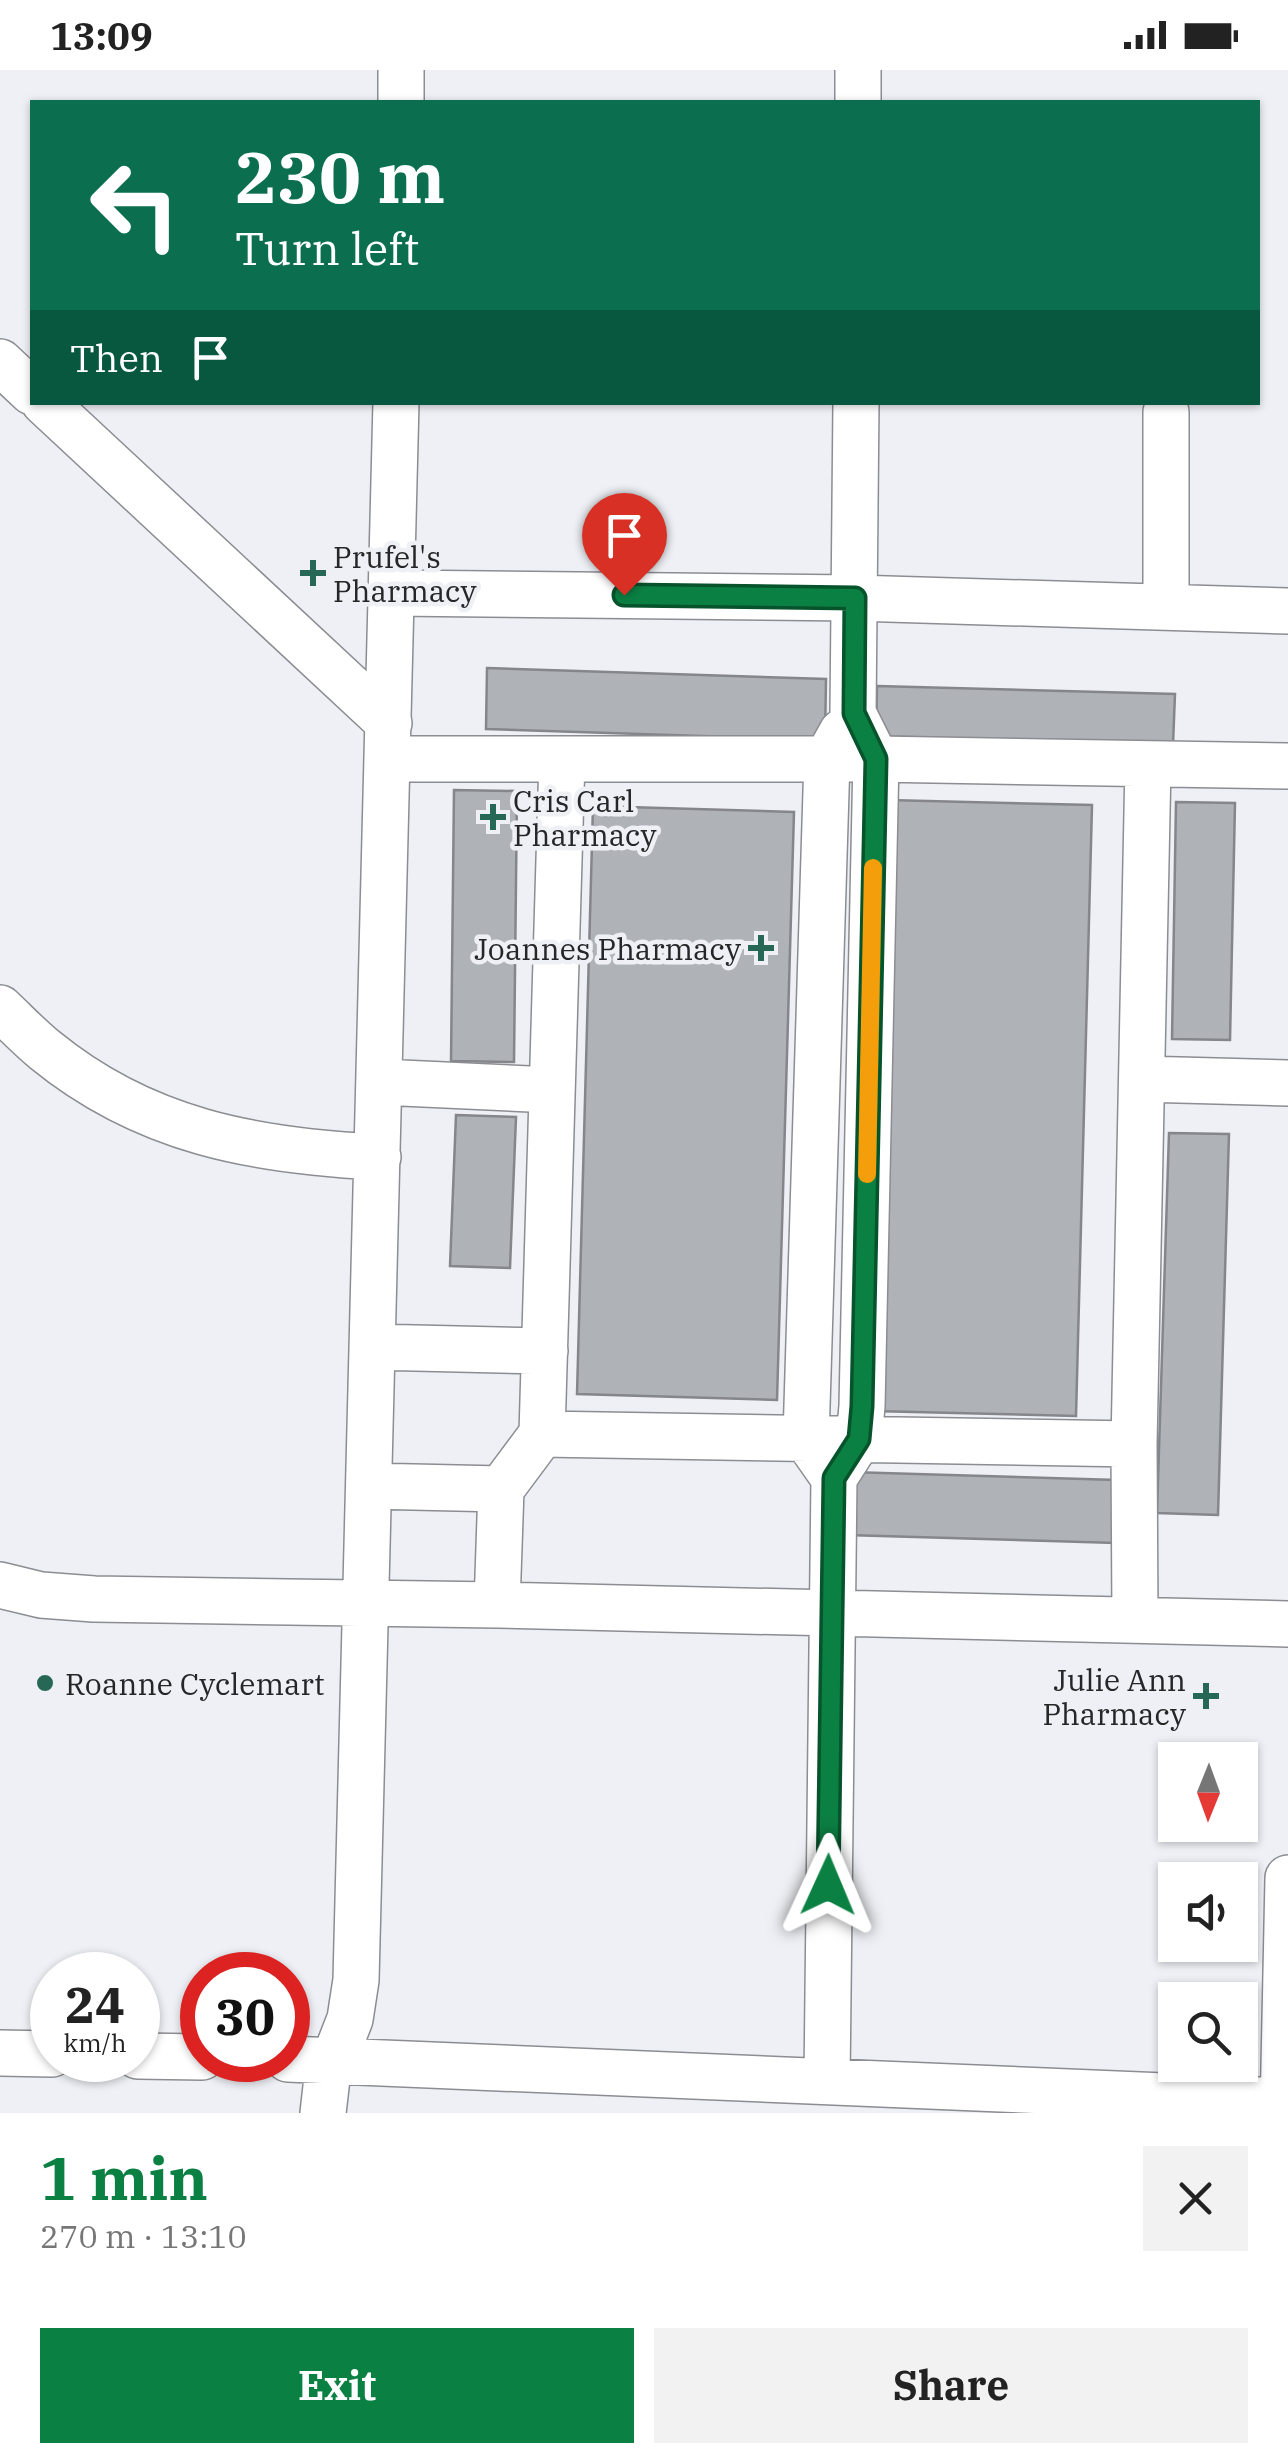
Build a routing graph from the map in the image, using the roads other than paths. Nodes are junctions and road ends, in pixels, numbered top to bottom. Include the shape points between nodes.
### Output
1 (401, 70) edge
2 (858, 70) edge
3 (401, 100) edge
4 (858, 100) edge
5 (0, 362) edge
6 (30, 390) edge
7 (47, 405) edge
8 (396, 405) edge
9 (856, 405) edge
10 (1166, 412) dead end
11 (393, 592) junction
12 (855, 598) junction
13 (1166, 607) junction
14 (1288, 611) edge
15 (854, 713) junction
16 (389, 741) junction
17 (562, 759) junction
18 (827, 759) junction
19 (876, 759) junction
20 (1148, 764) junction
21 (1288, 766) edge
22 (0, 1008) edge
23 (1142, 1078) junction
24 (380, 1082) junction
25 (1288, 1083) edge
26 (552, 1090) junction
27 (816, 1109) junction
28 (868, 1111) junction
29 (378, 1157) junction
30 (373, 1347) junction
31 (544, 1351) junction
32 (542, 1434) junction
33 (806, 1438) junction
34 (859, 1439) junction
35 (1134, 1444) junction
36 (834, 1478) junction
37 (369, 1486) junction
38 (500, 1490) junction
39 (0, 1585) edge
40 (366, 1603) junction
41 (497, 1605) junction
42 (831, 1613) junction
43 (1136, 1619) junction
44 (1288, 1624) edge
45 (1288, 1878) edge
46 (1287, 1992) edge
47 (0, 2053) edge
48 (30, 2054) edge
49 (310, 2060) edge
50 (332, 2060) junction
51 (827, 2080) junction
52 (737, 2094) edge
53 (1284, 2107) edge
54 (323, 2113) edge

1 - 3 street
2 - 4 street
5 - 6 street
7 - 16 street
8 - 11 street
9 - 12 street
10 - 13 street
11 - 12 street
11 - 16 street
12 - 13 street
12 - 15 street
13 - 14 street
15 - 18 street
15 - 19 street
16 - 17 street
16 - 24 street
17 - 18 street
17 - 26 street
18 - 19 street
18 - 27 street
19 - 20 street
19 - 28 street
20 - 21 street
20 - 23 street
22 - 29 street via 96,1086 162,1118 264,1147
23 - 25 street
23 - 35 street
24 - 26 street
24 - 29 street
26 - 31 street
27 - 28 street
27 - 33 street
28 - 34 street
29 - 30 street
30 - 31 street
30 - 37 street
31 - 32 street
32 - 33 street
32 - 38 street
33 - 34 street
33 - 36 street
34 - 35 street
34 - 36 street
35 - 43 street
36 - 42 street
37 - 38 street
37 - 40 street
38 - 41 street
39 - 40 street via 94,1599
40 - 41 street
40 - 50 street via 356,1980 350,2020
41 - 42 street
42 - 43 street
42 - 51 street
43 - 44 street
45 - 46 street
46 - 53 street
47 - 48 street
49 - 50 street
50 - 52 street
50 - 54 street
51 - 52 street
51 - 53 street

